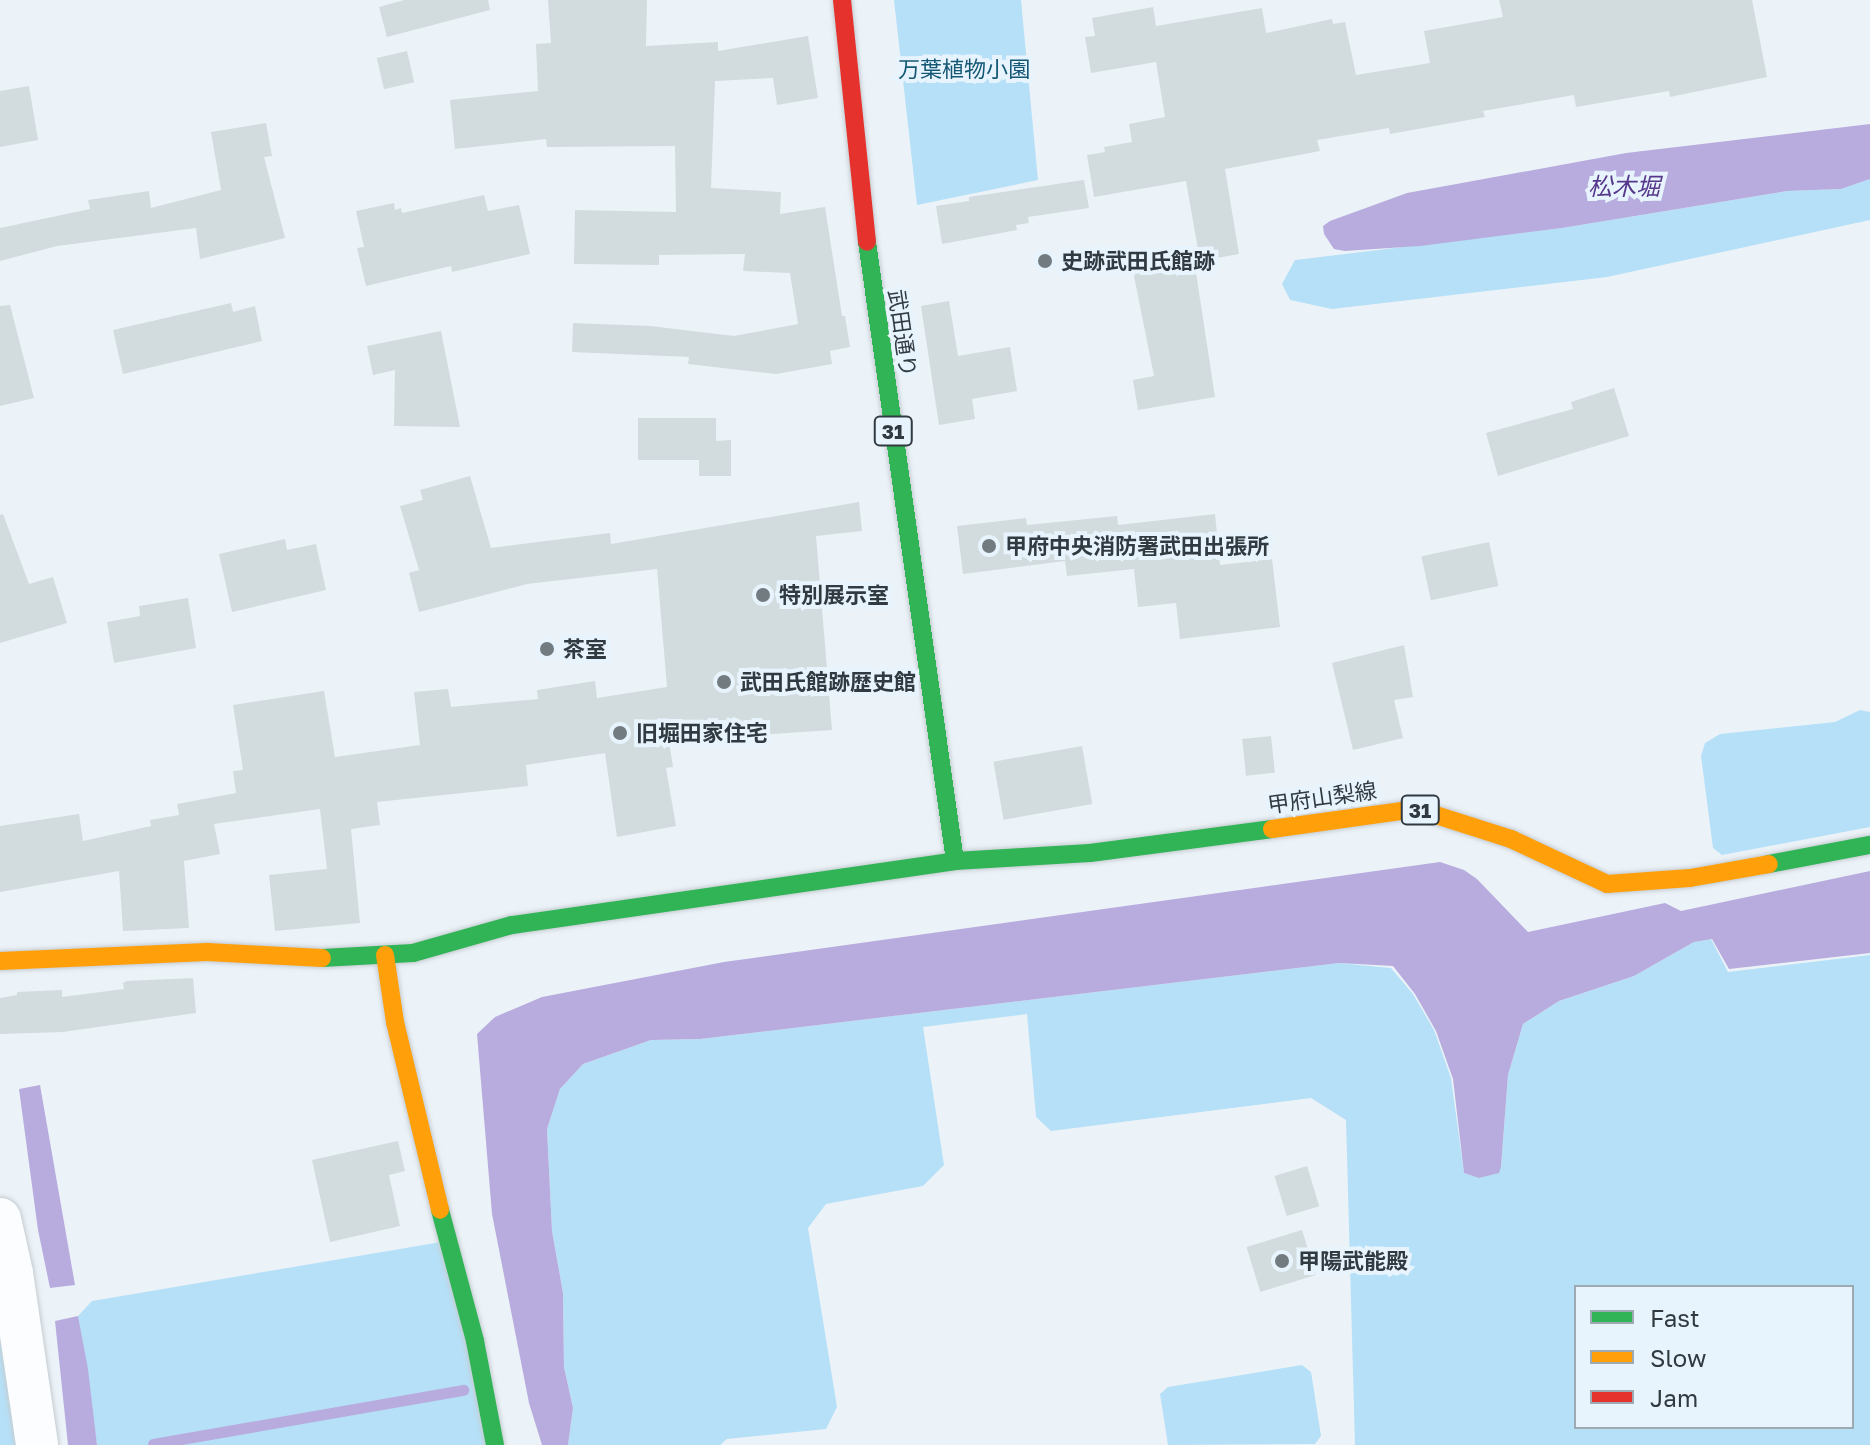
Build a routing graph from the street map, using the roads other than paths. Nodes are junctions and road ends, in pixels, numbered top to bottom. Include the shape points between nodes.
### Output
1 (842, 0) edge
2 (1870, 845) edge
3 (955, 861) junction
4 (385, 955) junction
5 (0, 961) edge
6 (0, 1219) edge
7 (37, 1445) edge
8 (495, 1445) edge

1 - 3 main road, 武田通り / 31 via 874,304
2 - 3 main road, 甲府山梨線 / 31 via 1690,878 1607,884 1511,839 1417,809 1090,853
3 - 4 main road, 甲府山梨線 via 512,925 413,953
4 - 5 main road, 甲府山梨線 via 316,958 207,952
4 - 8 main road via 395,1022 475,1341
6 - 7 street

